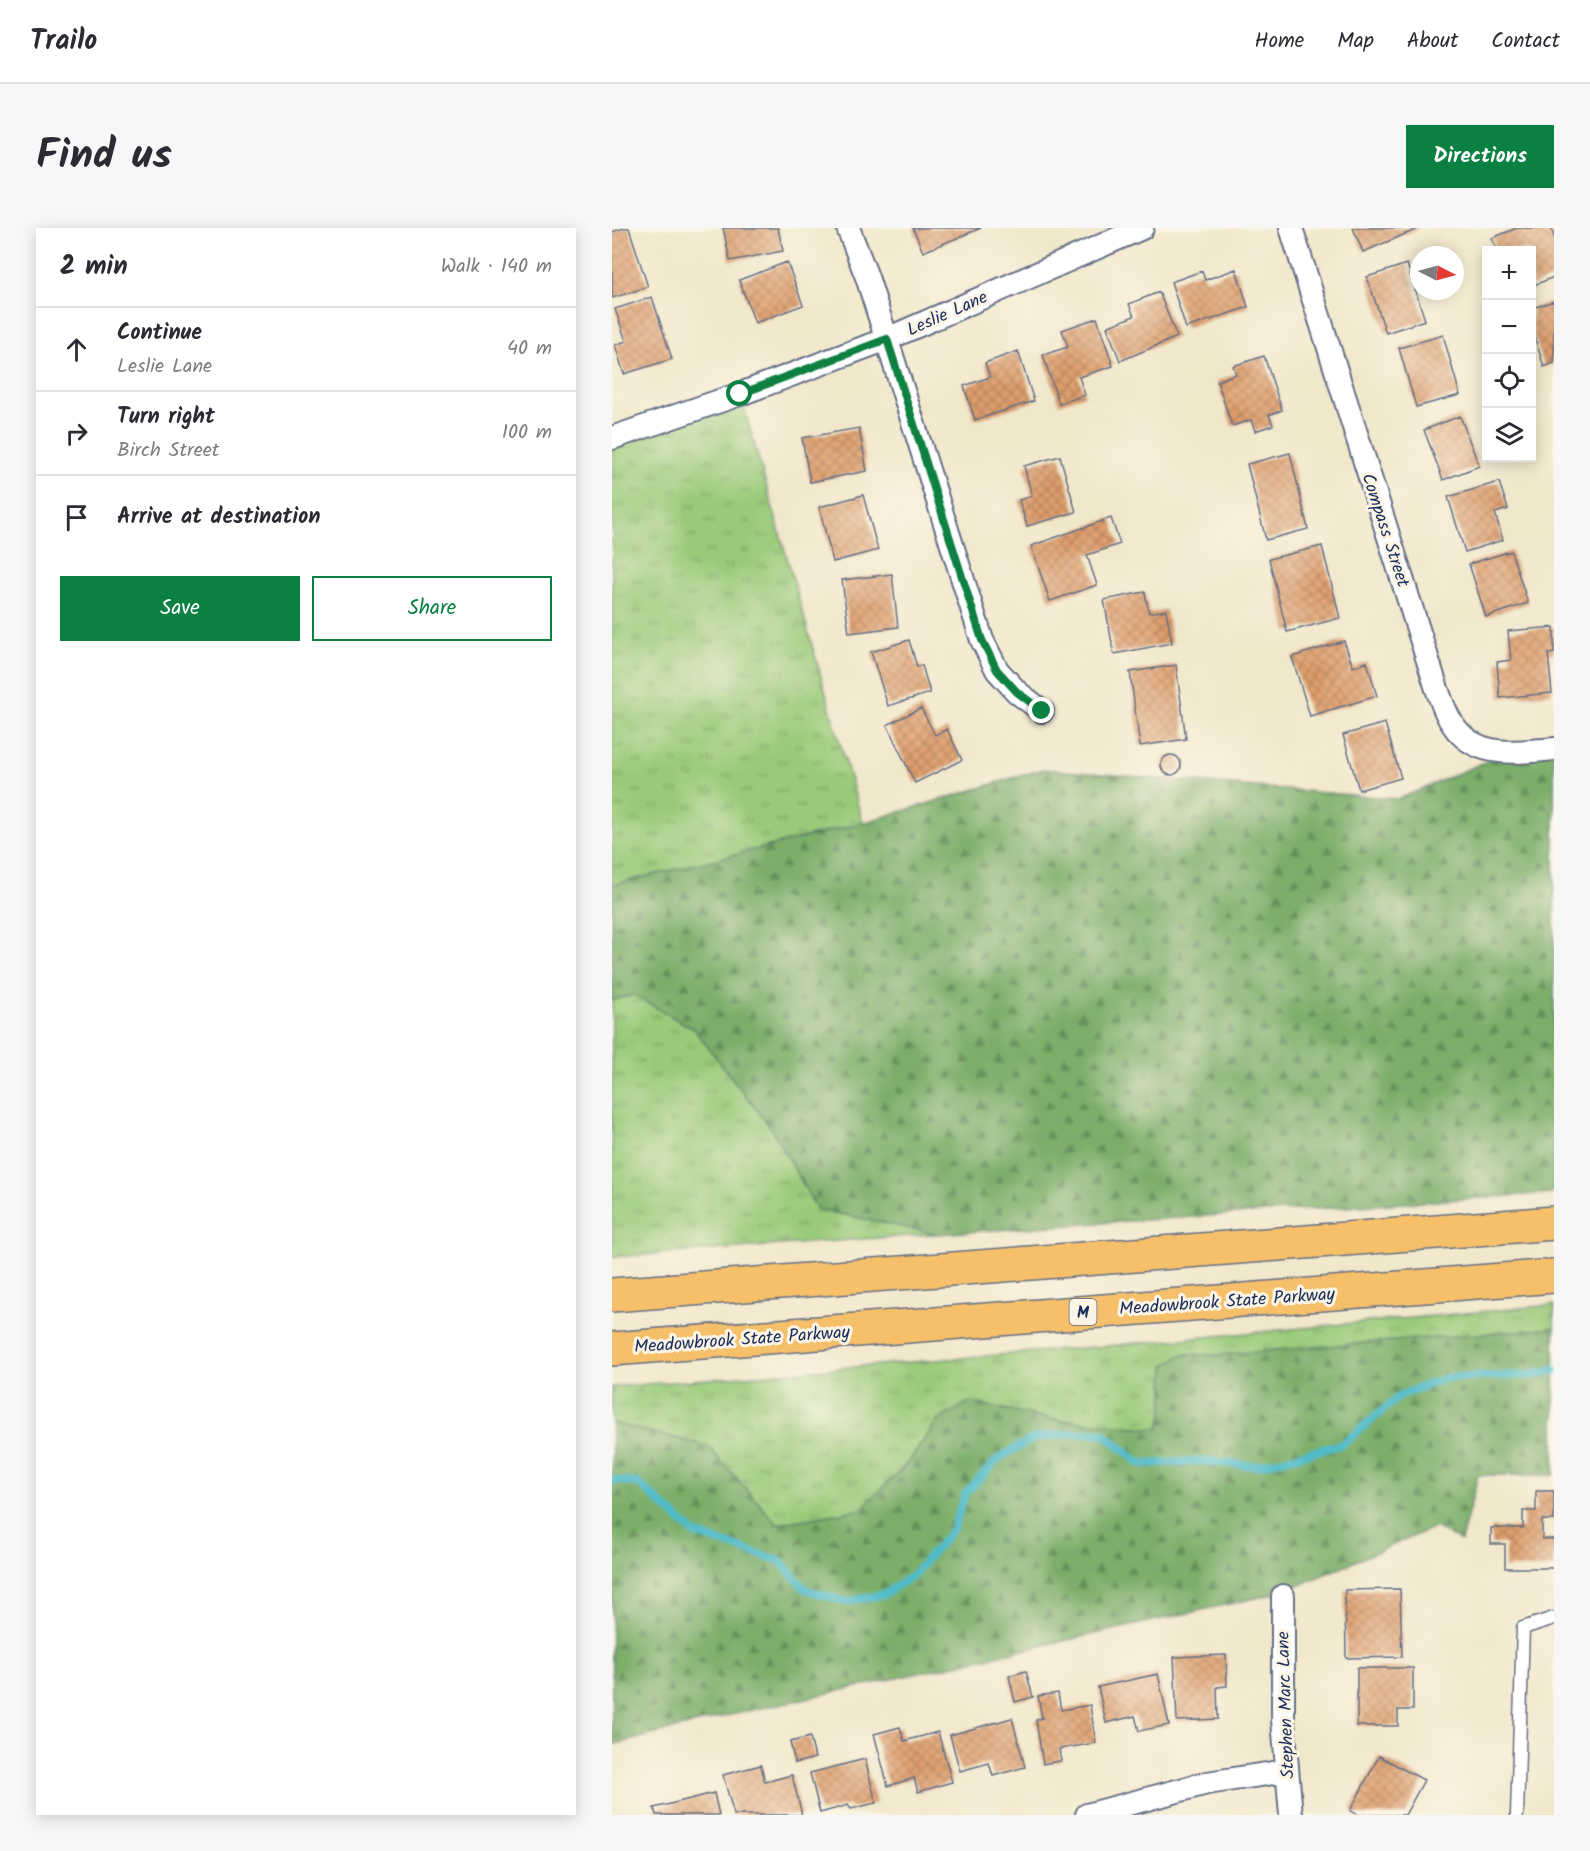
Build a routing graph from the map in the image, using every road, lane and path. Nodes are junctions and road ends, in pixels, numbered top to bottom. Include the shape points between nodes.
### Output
1 (848, 228) edge
2 (1142, 228) edge
3 (1291, 228) edge
4 (887, 339) junction
5 (612, 438) edge
6 (1042, 711) dead end
7 (1554, 748) edge
8 (1554, 1223) edge
9 (1554, 1276) edge
10 (612, 1295) edge
11 (612, 1349) edge
12 (1283, 1596) dead end
13 (1554, 1618) edge
14 (1286, 1771) junction
15 (1087, 1815) edge
16 (1291, 1815) edge
17 (1517, 1815) edge

1 - 4 street
2 - 4 street, Leslie Lane
3 - 7 street, Compass Street via 1437,689 1451,722 1461,735 1482,749 1505,753
4 - 5 street, Leslie Lane
4 - 6 street via 982,640 997,670
8 - 10 highway
9 - 11 highway, Meadowbrook State Parkway / M
12 - 14 street, Stephen Marc Lane
13 - 17 lane via 1522,1628
14 - 15 street via 1207,1783
14 - 16 street, Stephen Marc Lane

